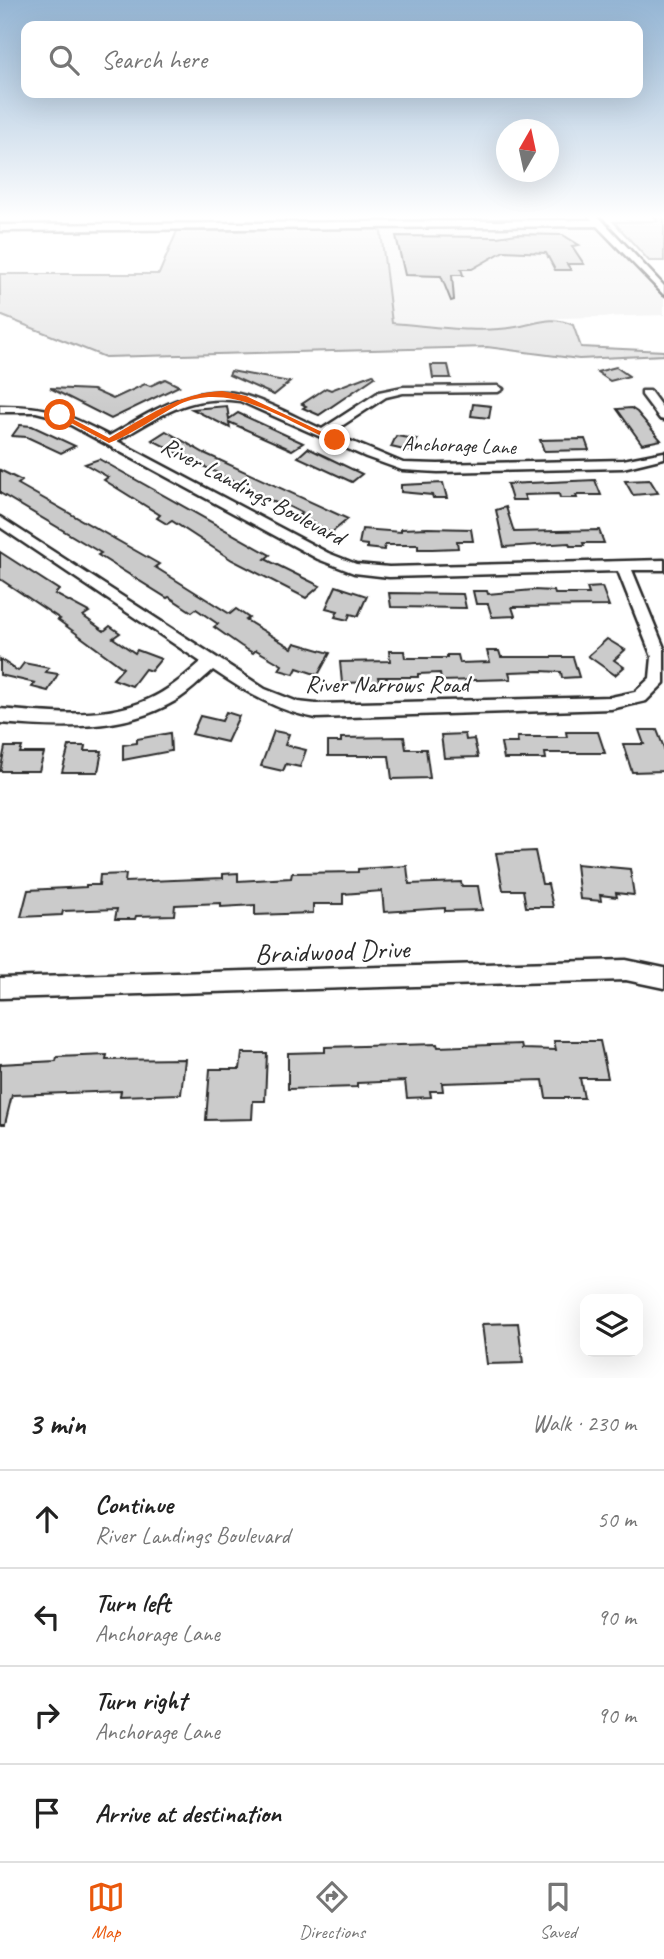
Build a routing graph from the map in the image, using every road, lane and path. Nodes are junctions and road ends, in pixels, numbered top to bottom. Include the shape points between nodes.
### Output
1 (498, 389) dead end
2 (646, 393) dead end
3 (0, 409) edge
4 (664, 417) edge
5 (322, 434) junction
6 (109, 441) junction
7 (664, 455) edge
8 (0, 520) edge
9 (664, 565) edge
10 (623, 566) junction
11 (212, 662) junction
12 (0, 716) edge
13 (664, 978) edge
14 (0, 988) edge

1 - 5 street via 383,394
2 - 4 street
3 - 6 street, River Landings Boulevard via 49,411
5 - 6 street, Anchorage Lane via 222,393 199,394 178,402
5 - 7 street, Anchorage Lane via 384,461 420,468 623,464
6 - 10 street, River Landings Boulevard via 323,556 354,568 388,572
8 - 11 street, River Narrows Road
9 - 10 street, River Landings Boulevard
10 - 11 street, River Narrows Road via 660,657 658,680 640,697 626,701 316,710 276,701
11 - 12 street via 169,697 142,708 65,719
13 - 14 street, Braidwood Drive via 614,971

